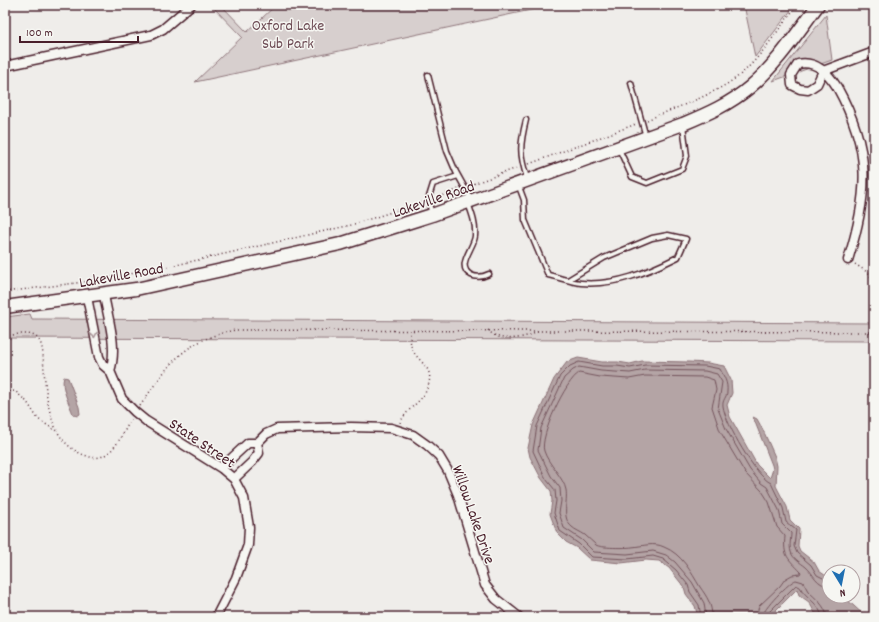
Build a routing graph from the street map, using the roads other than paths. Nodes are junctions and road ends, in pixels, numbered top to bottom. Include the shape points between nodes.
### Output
1 (191, 5) edge
2 (818, 5) edge
3 (874, 52) edge
4 (5, 66) edge
5 (428, 74) dead end
6 (631, 84) dead end
7 (526, 120) dead end
8 (683, 124) junction
9 (646, 137) junction
10 (618, 147) junction
11 (458, 176) junction
12 (523, 182) junction
13 (470, 202) junction
14 (432, 215) junction
15 (848, 260) road end
16 (489, 274) dead end
17 (568, 280) junction
18 (104, 294) junction
19 (87, 297) junction
20 (5, 307) edge
21 (110, 371) junction
22 (257, 443) junction
23 (221, 468) junction
24 (234, 479) junction
25 (216, 617) edge
26 (519, 617) edge

1 - 4 street via 163,29 151,35
2 - 8 main road, Lakeville Road via 774,62 749,87 715,110
3 - 15 street via 823,71 832,78 848,108 858,131 863,156 864,199 858,230
5 - 11 lane via 447,151
6 - 9 lane
7 - 12 lane via 520,145
8 - 9 main road, Lakeville Road
8 - 10 lane via 687,156 682,169 647,183 632,177
9 - 10 main road, Lakeville Road
10 - 12 main road, Lakeville Road
11 - 13 lane
11 - 14 lane via 434,184 428,200
12 - 13 main road, Lakeville Road
12 - 17 lane via 526,220 548,274
13 - 14 main road, Lakeville Road
13 - 16 lane via 475,222 475,237 466,256 465,269 479,277
14 - 18 main road, Lakeville Road via 322,249
17 - 17 lane via 581,283 622,280 678,257 686,239 668,235 652,238 604,258
18 - 19 main road, Lakeville Road
18 - 21 street via 113,343 113,363
19 - 20 main road, Lakeville Road
19 -> 21 street, State Street via 98,357
21 - 23 street, State Street via 122,399 135,412
22 - 23 street, Willow Lake Drive via 248,443
22 - 24 street via 259,453
22 - 26 street, Willow Lake Drive via 266,434 277,429 391,428 413,435 439,456 448,471 485,585
23 - 24 street, State Street
24 - 25 street, State Street via 244,498 247,512 250,527 248,545 236,578

